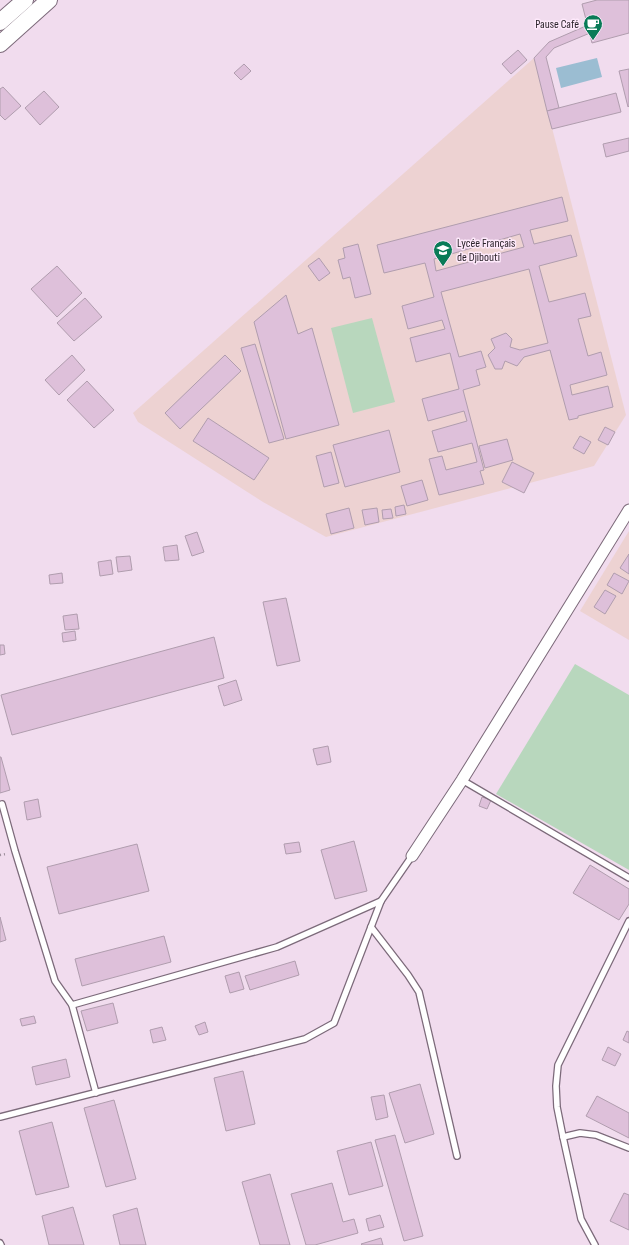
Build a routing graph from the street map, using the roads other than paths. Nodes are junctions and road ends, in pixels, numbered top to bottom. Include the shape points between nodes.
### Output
1 (25, 0) edge
2 (49, 0) edge
3 (0, 22) edge
4 (0, 44) edge
5 (629, 510) edge
6 (462, 780) junction
7 (2, 804) dead end
8 (412, 856) joint
9 (629, 878) edge
10 (381, 900) junction
11 (629, 920) edge
12 (371, 927) junction
13 (72, 1005) junction
14 (96, 1093) junction
15 (0, 1118) edge
16 (563, 1137) junction
17 (629, 1148) edge
18 (457, 1156) dead end
19 (595, 1245) edge

1 - 3 street
2 - 4 street
5 - 6 street
6 - 8 street
6 - 9 lane
7 - 13 lane via 55,981
8 - 10 lane
10 - 12 lane
10 - 13 lane via 277,947
11 - 16 lane via 558,1065 557,1107
12 - 14 lane via 334,1023 305,1038
12 - 18 lane via 419,992
13 - 14 lane
14 - 15 lane
16 - 17 lane via 580,1133 596,1135
16 - 19 lane via 581,1219

